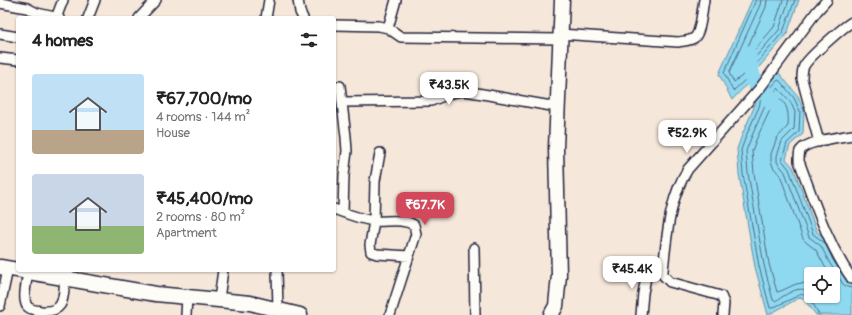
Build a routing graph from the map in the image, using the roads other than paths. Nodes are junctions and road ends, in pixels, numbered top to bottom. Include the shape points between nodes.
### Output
1 (63, 0) edge
2 (95, 0) edge
3 (156, 0) edge
4 (269, 0) edge
5 (298, 0) edge
6 (396, 0) edge
7 (562, 0) edge
8 (704, 0) edge
9 (827, 0) edge
10 (0, 4) edge
11 (49, 16) edge
12 (58, 16) edge
13 (89, 16) edge
14 (141, 16) edge
15 (266, 16) edge
16 (301, 16) edge
17 (852, 22) edge
18 (336, 25) edge
19 (388, 28) junction
20 (0, 34) edge
21 (16, 37) edge
22 (560, 37) junction
23 (0, 58) edge
24 (16, 60) edge
25 (340, 86) dead end
26 (342, 102) junction
27 (557, 107) junction
28 (852, 135) edge
29 (819, 142) junction
30 (380, 153) dead end
31 (338, 211) edge
32 (374, 221) junction
33 (474, 248) dead end
34 (409, 256) junction
35 (4, 268) edge
36 (648, 268) dead end
37 (16, 270) edge
38 (28, 272) joint
39 (43, 272) edge
40 (223, 272) edge
41 (277, 272) edge
42 (74, 276) edge
43 (852, 278) edge
44 (187, 297) junction
45 (219, 300) junction
46 (0, 306) edge
47 (278, 309) junction
48 (259, 310) edge
49 (186, 315) edge
50 (300, 315) edge
51 (390, 315) edge
52 (475, 315) edge
53 (551, 315) edge
54 (641, 315) edge
55 (723, 315) edge

1 - 12 street
2 - 13 street
3 - 14 street
4 - 15 street
5 - 16 street
6 - 19 street
7 - 22 main road
8 - 22 street via 698,31 695,37 689,40 678,42
9 - 55 street via 760,88 688,169 677,193 668,225 664,275 670,282 721,296 724,303
10 - 11 street via 17,5
17 - 29 street via 810,58 802,72
18 - 19 street
19 - 22 street via 401,36
20 - 21 street
22 - 27 main road
23 - 24 street
25 - 26 street
26 - 27 street via 431,101 461,91
26 - 31 street via 347,151
27 - 53 main road via 559,275 556,306
28 - 29 street
29 - 43 street via 803,147 799,152 799,161 823,226 840,261
30 - 32 street via 375,181
31 - 32 street
32 - 34 street via 371,252
32 - 34 street via 408,221 414,225 416,234
33 - 52 street
34 - 51 street
35 - 37 main road
35 - 46 street
36 - 54 street
38 - 39 main road
38 - 42 street via 25,297 27,306 33,310 51,312 58,309 62,303
39 - 42 main road
40 - 45 street
41 - 47 street
42 - 44 main road via 149,293
44 - 45 main road
44 - 49 street
45 - 48 main road
47 - 48 main road
47 - 50 main road

